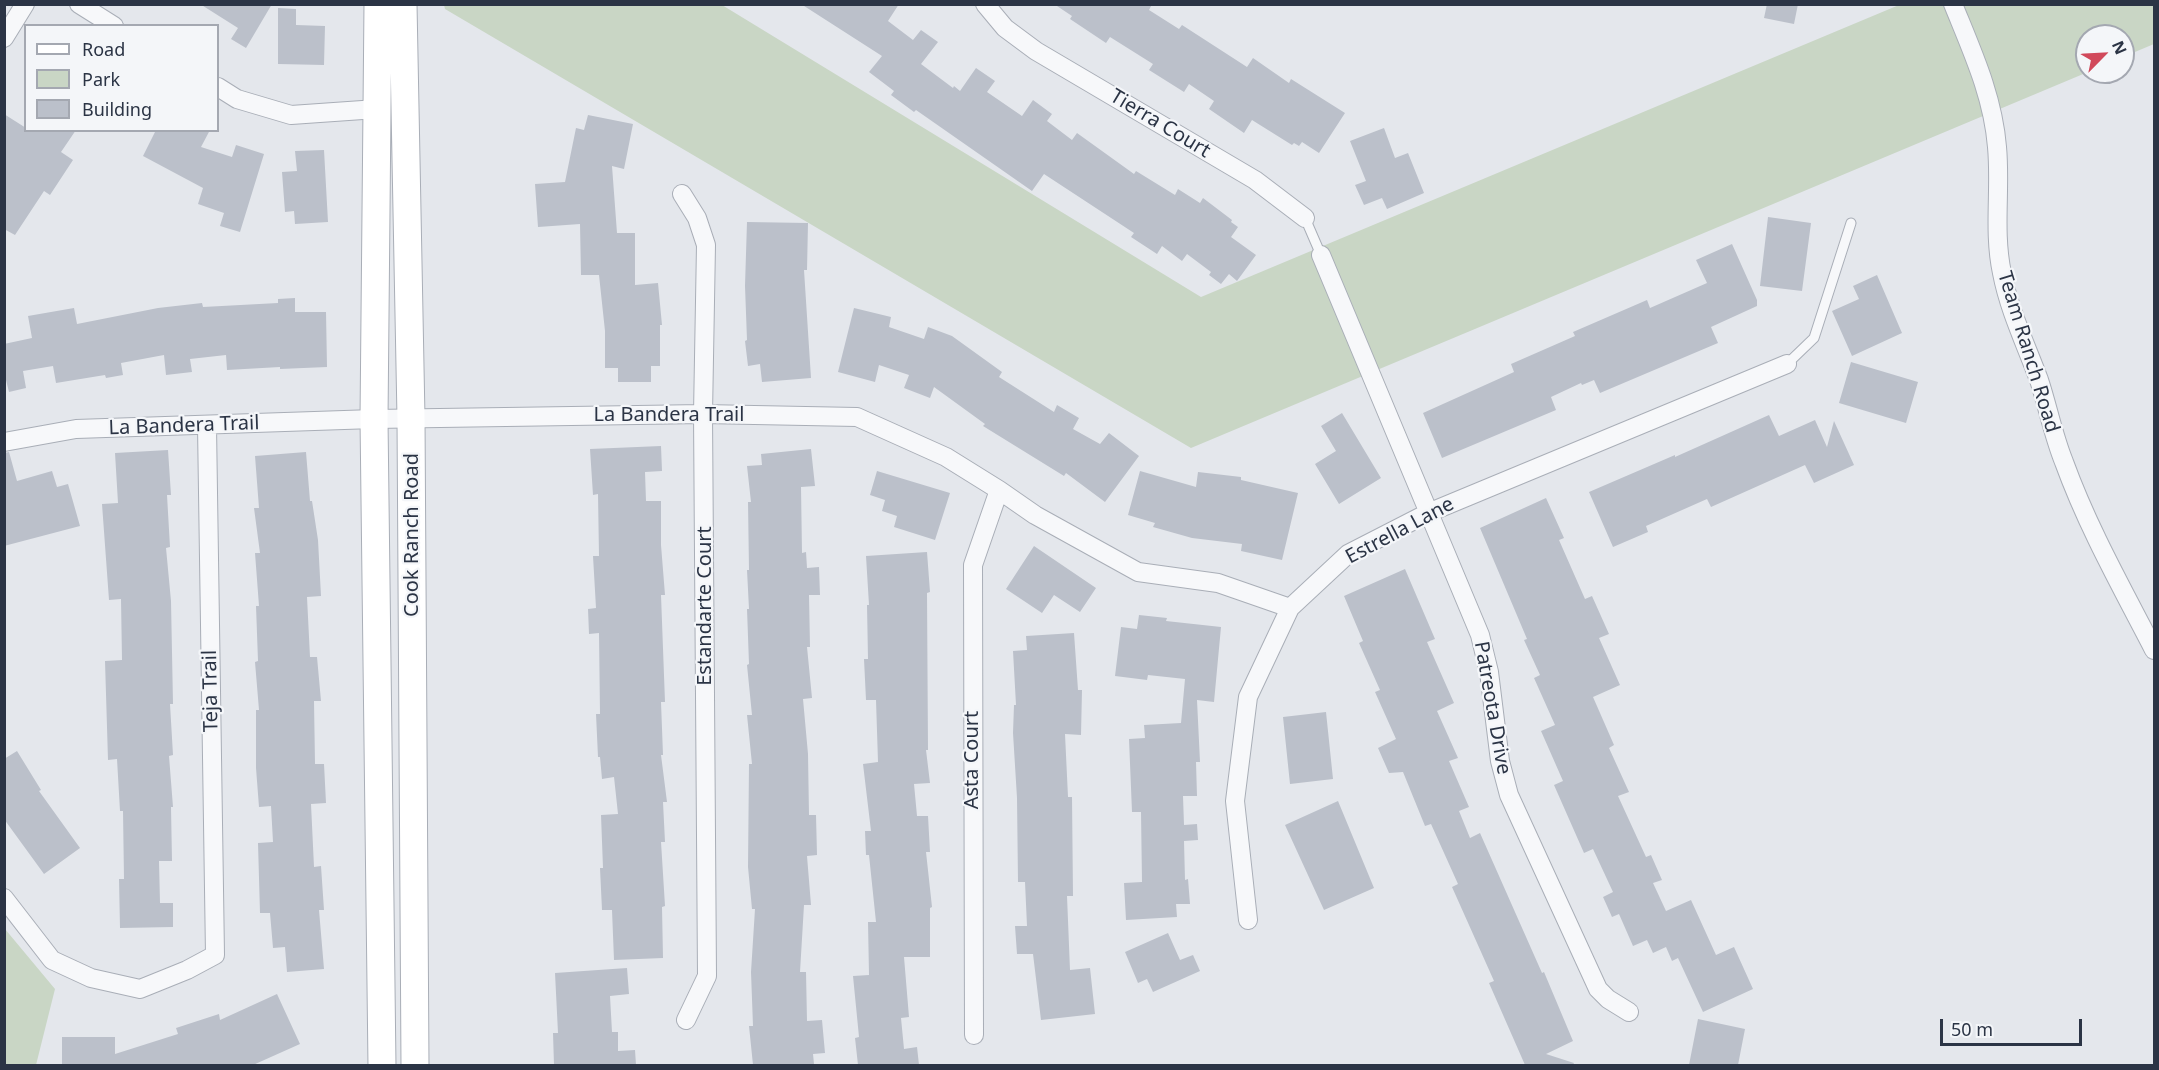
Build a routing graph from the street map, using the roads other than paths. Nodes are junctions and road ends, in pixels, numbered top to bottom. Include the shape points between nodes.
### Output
1 (25, 4) edge
2 (79, 4) edge
3 (378, 4) edge
4 (403, 4) edge
5 (985, 4) edge
6 (1953, 4) edge
7 (111, 24) edge
8 (4, 38) edge
9 (219, 88) edge
10 (377, 109) junction
11 (682, 194) dead end
12 (1305, 218) joint
13 (1851, 223) dead end
14 (1321, 255) joint
15 (1787, 364) joint
16 (703, 414) junction
17 (411, 418) junction
18 (374, 419) junction
19 (207, 426) junction
20 (4, 442) edge
21 (999, 490) junction
22 (1428, 513) junction
23 (1290, 608) junction
24 (2154, 650) edge
25 (4, 898) edge
26 (1248, 920) dead end
27 (1629, 1012) dead end
28 (686, 1020) dead end
29 (974, 1035) dead end
30 (382, 1065) edge
31 (415, 1065) edge

1 - 8 street
2 - 7 street
3 - 10 street, Cook Ranch Road
4 - 17 street, Cook Ranch Road
5 - 12 street, Tierra Court via 1005,28 1036,51 1255,180
6 - 24 street, Team Ranch Road via 1988,94 1997,145 1996,231 2011,306 2081,506
9 - 10 street via 237,99 291,114
10 - 18 street, Cook Ranch Road
11 - 16 street, Estandarte Court via 706,245
12 - 14 lane, Tierra Court
13 - 15 lane via 1814,338
14 - 22 street, Patreota Drive
15 - 22 street, Estrella Lane
16 - 17 street, La Bandera Trail
16 - 21 street, La Bandera Trail via 857,417 946,457
16 - 28 street, Estandarte Court via 707,976
17 - 18 street, La Bandera Trail
17 - 31 street, Cook Ranch Road
18 - 19 street, La Bandera Trail
18 - 30 street, Cook Ranch Road
19 - 20 street, La Bandera Trail via 76,429
19 - 25 street, Teja Trail via 215,955 140,989 91,978 52,960
21 - 23 street, La Bandera Trail via 1035,515 1138,572 1218,583
21 - 29 street, Asta Court via 973,565
22 - 23 street, Estrella Lane via 1348,554
22 - 27 street, Patreota Drive via 1485,652 1500,761 1515,813 1598,989
23 - 26 street, Estrella Lane via 1248,696 1235,801

